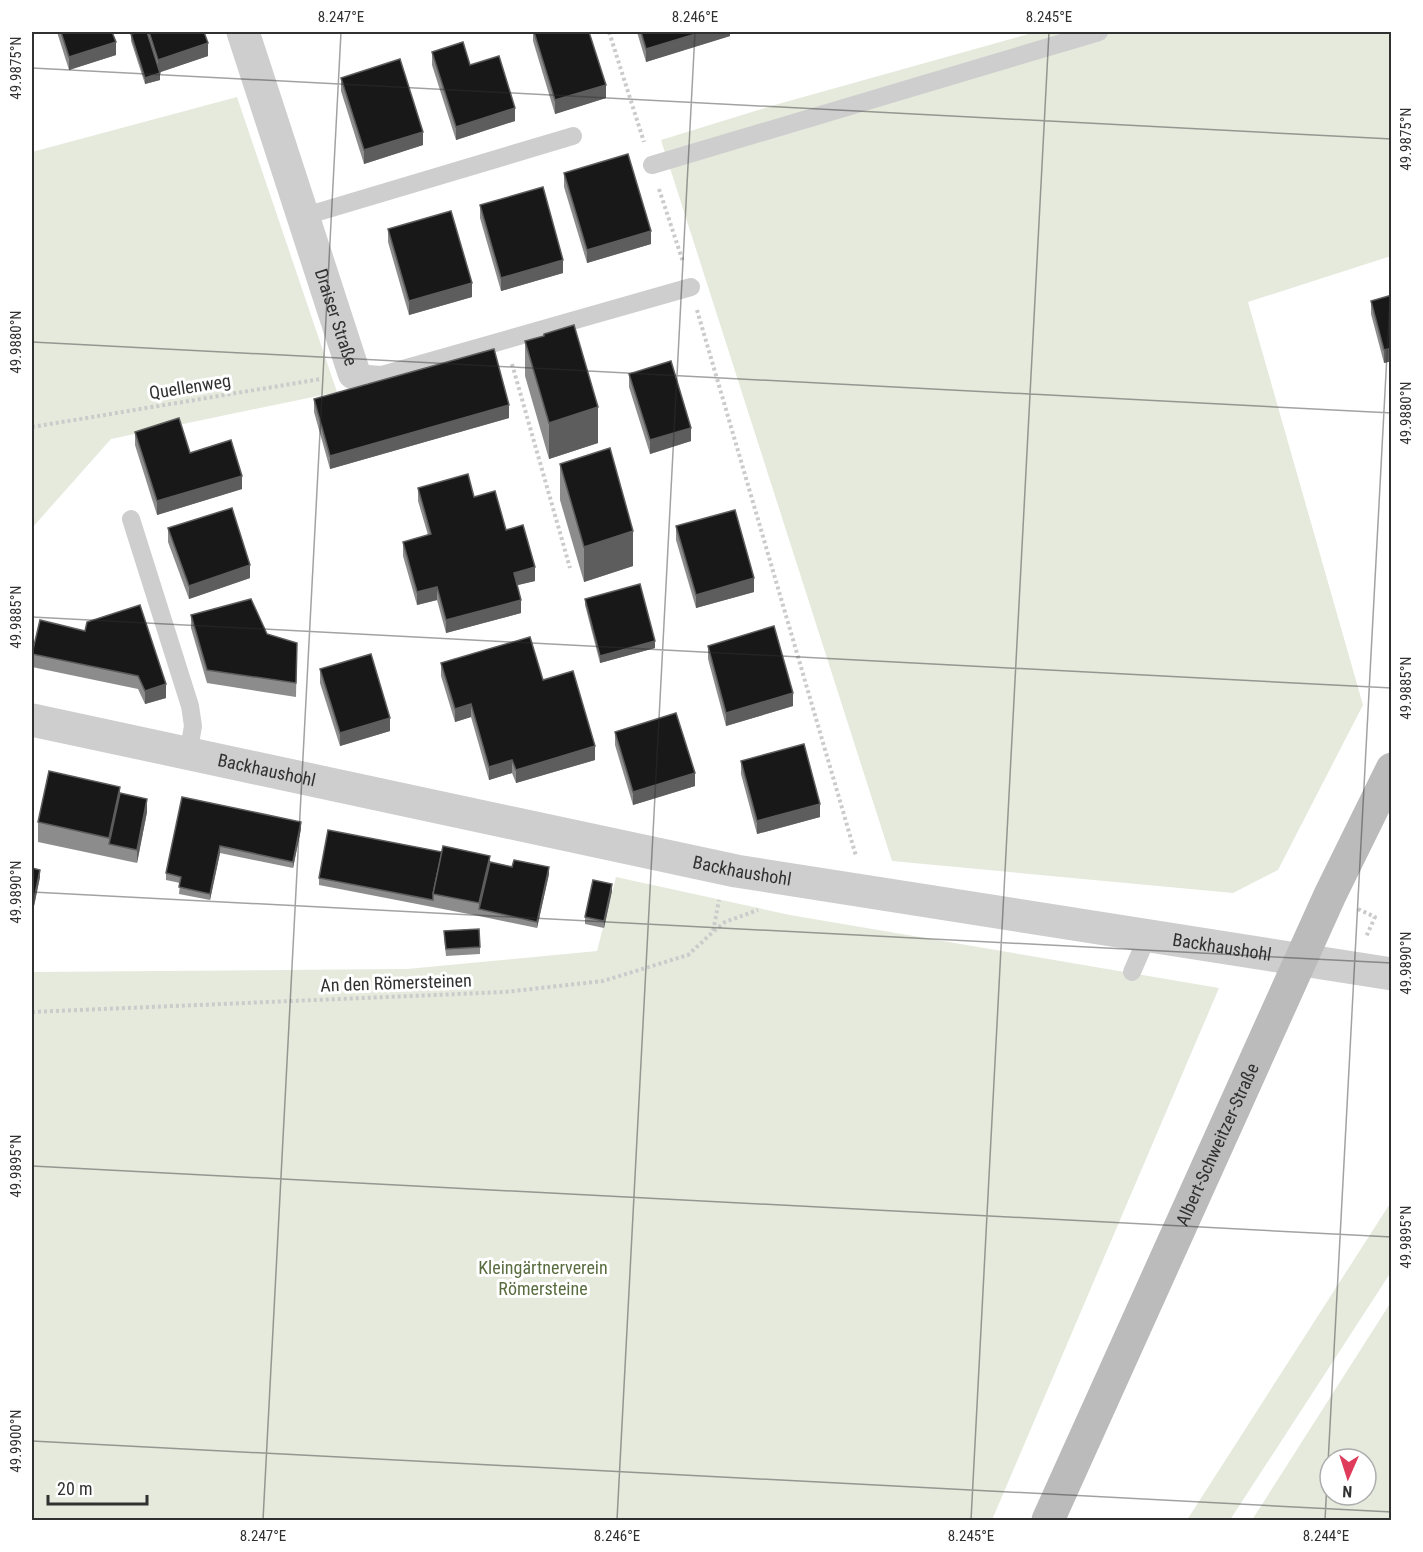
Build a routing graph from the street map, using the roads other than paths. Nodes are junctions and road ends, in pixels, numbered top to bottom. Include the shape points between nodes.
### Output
1 (243, 32) edge
2 (1099, 32) edge
3 (573, 136) dead end
4 (652, 165) road end
5 (305, 216) junction
6 (691, 287) road end
7 (354, 373) joint
8 (131, 519) dead end
9 (32, 720) edge
10 (188, 755) junction
11 (1392, 769) edge
12 (1148, 935) junction
13 (1301, 958) junction
14 (1132, 972) dead end
15 (1392, 974) edge
16 (1048, 1521) edge

1 - 5 street, Draiser Straße
2 - 4 lane
3 - 5 lane
5 - 7 street, Draiser Straße
6 - 7 lane, Draiser Straße via 382,375
8 - 10 lane via 190,706 193,726
9 - 10 street, Backhaushohl
10 - 12 street, Backhaushohl via 696,863
11 - 13 street, Albert-Schweitzer-Straße
12 - 13 street, Backhaushohl
12 - 14 lane
13 - 15 street, Backhaushohl
13 - 16 street, Albert-Schweitzer-Straße

